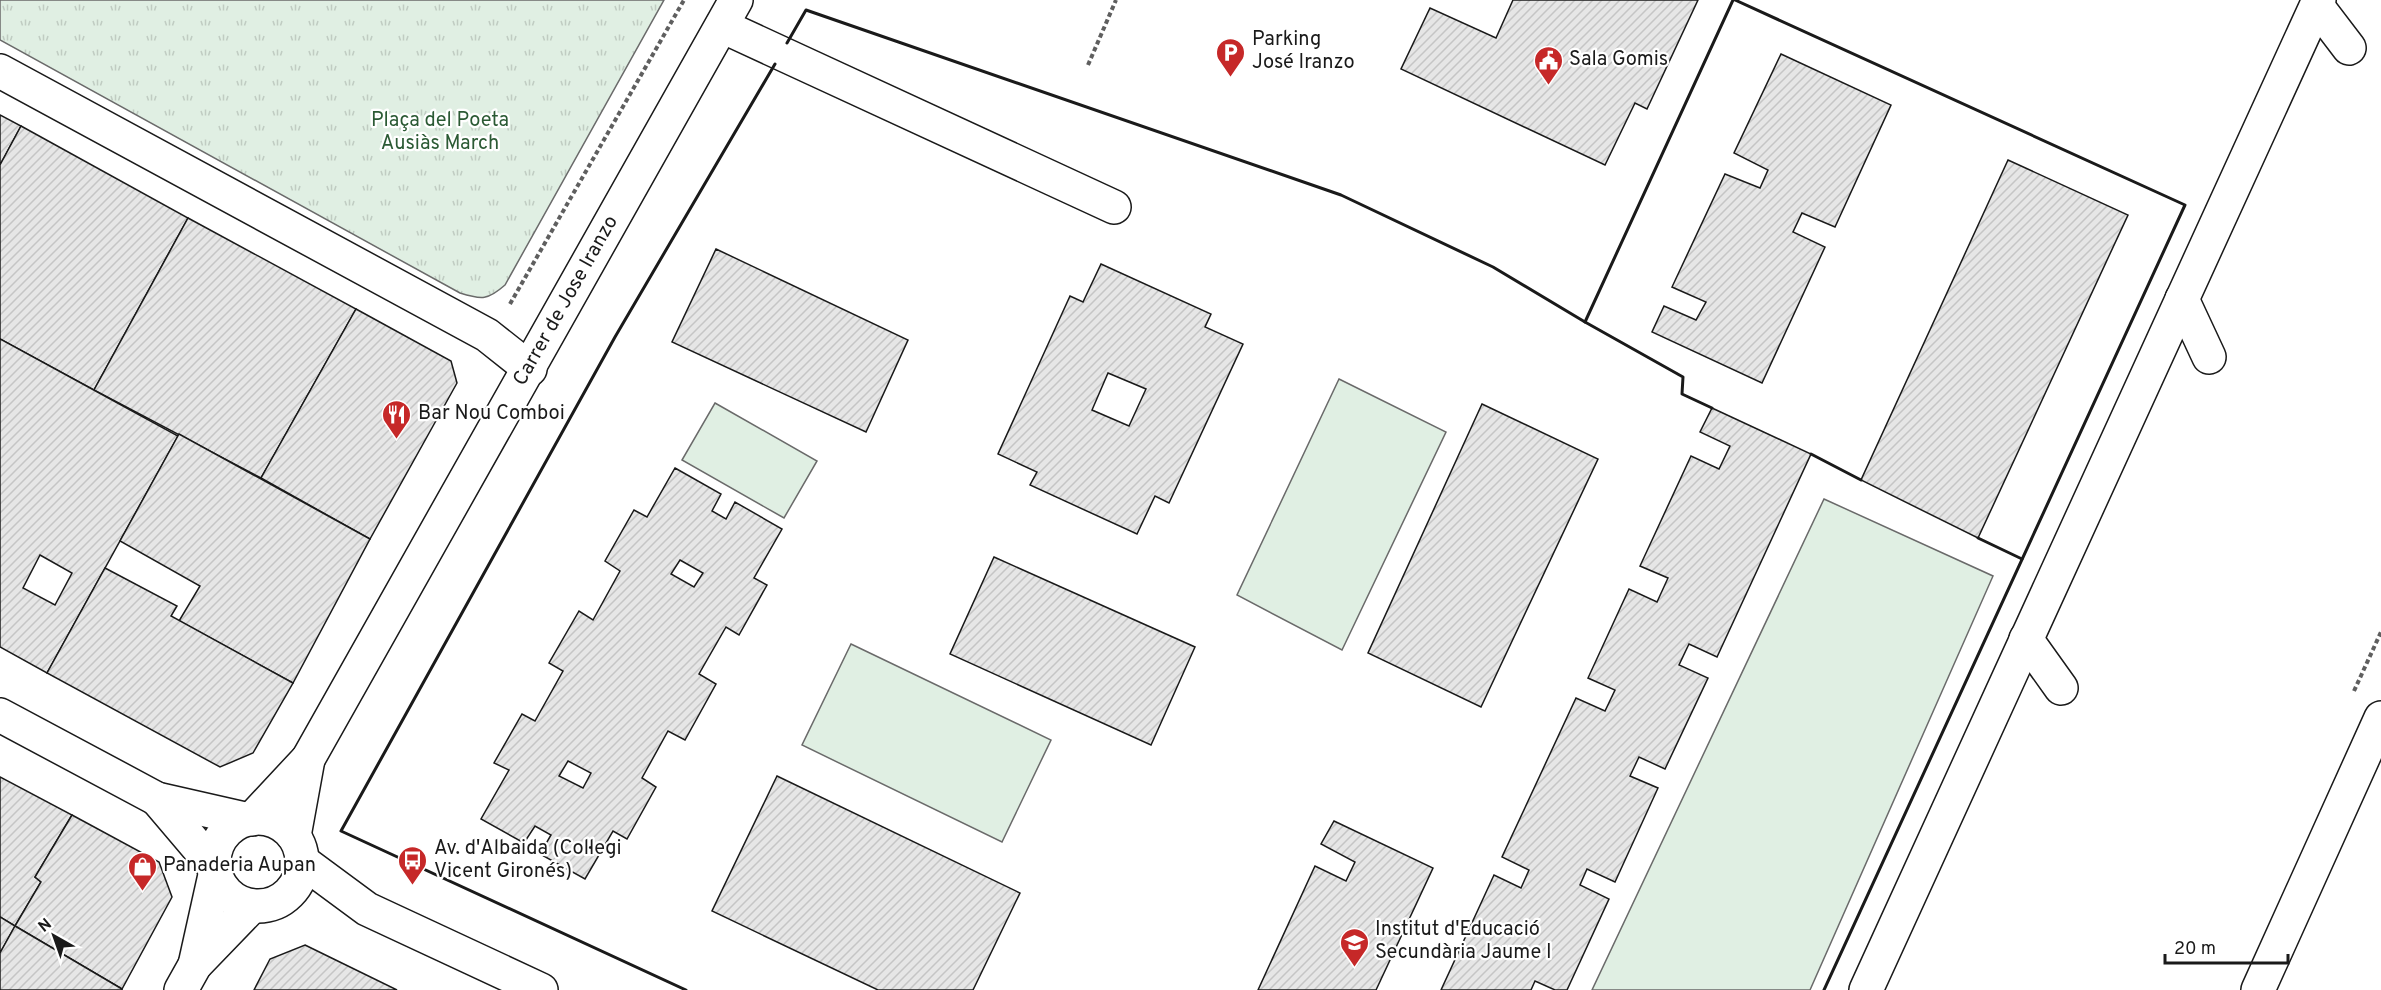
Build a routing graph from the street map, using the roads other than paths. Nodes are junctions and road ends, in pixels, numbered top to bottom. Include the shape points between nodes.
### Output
1 (2318, 3) edge
2 (729, 13) edge
3 (2349, 48) dead end
4 (0, 71) edge
5 (1114, 207) dead end
6 (2182, 299) junction
7 (2209, 357) dead end
8 (530, 369) junction
9 (2026, 639) junction
10 (2061, 688) dead end
11 (0, 715) edge
12 (2381, 718) edge
13 (308, 759) junction
14 (157, 799) junction
15 (248, 819) junction
16 (298, 849) junction
17 (214, 870) junction
18 (285, 897) junction
19 (252, 906) junction
20 (367, 909) junction
21 (188, 977) edge
22 (541, 990) edge
23 (1866, 990) edge
24 (2258, 990) edge

1 - 3 street
1 - 6 street
2 - 5 street
2 - 8 street, Carrer de Jose Iranzo
4 - 8 street via 487,335
6 - 7 street
6 - 9 street
8 - 13 street, Carrer de Jose Iranzo
9 - 10 street
9 - 23 street
11 - 14 street
12 - 24 street
13 - 15 street, Carrer de Jose Iranzo
13 - 16 street, Carrer de Jose Iranzo
14 - 15 street
14 - 17 street
15 - 16 street via 272,820 285,827
15 - 17 street via 231,826 221,837 215,850
16 - 18 street via 301,875
16 - 20 street
17 - 19 street via 220,887 229,896
17 - 21 street
18 - 19 street via 275,903
18 - 20 street
19 - 21 street
20 - 22 street

